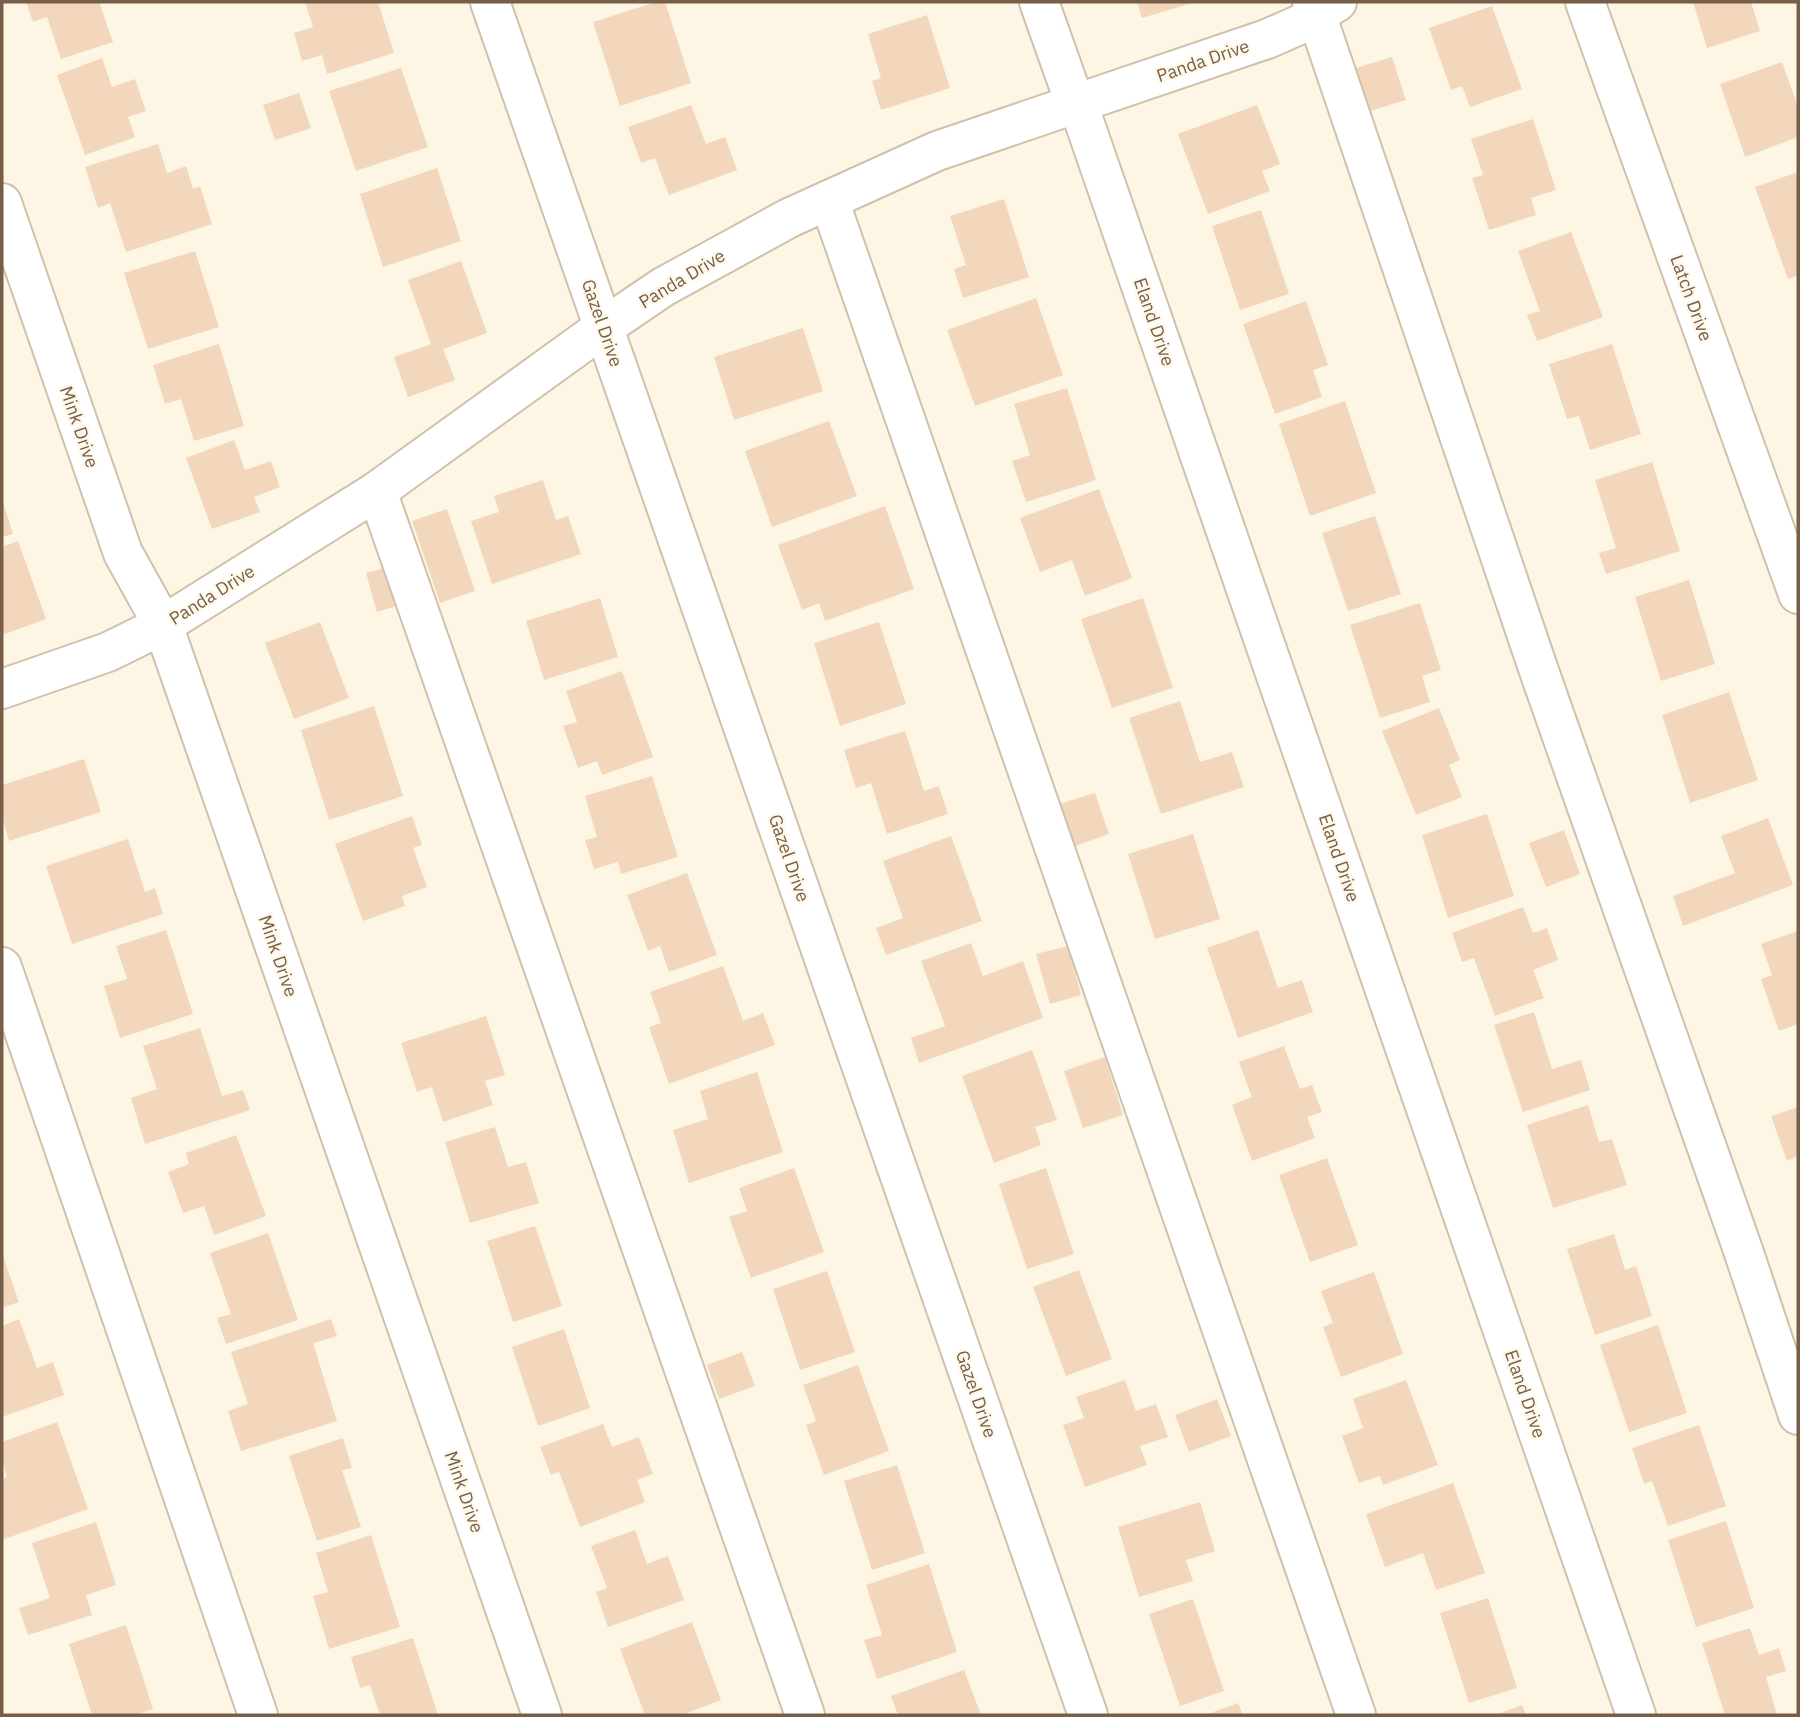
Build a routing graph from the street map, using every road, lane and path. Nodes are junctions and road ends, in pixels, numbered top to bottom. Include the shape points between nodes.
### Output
1 (490, 2) edge
2 (1039, 2) edge
3 (1585, 2) edge
4 (1322, 6) edge
5 (1078, 104) junction
6 (829, 200) junction
7 (2, 203) edge
8 (604, 327) junction
9 (377, 491) junction
10 (1798, 594) edge
11 (163, 625) junction
12 (2, 690) edge
13 (2, 967) edge
14 (1798, 1415) edge
15 (258, 1715) edge
16 (542, 1715) edge
17 (806, 1715) edge
18 (1088, 1715) edge
19 (1356, 1715) edge
20 (1636, 1715) edge

1 - 8 street, Gazel Drive
2 - 5 street, Eland Drive
3 - 10 street, Latch Drive
4 - 5 street, Panda Drive via 1267,39
4 - 14 street via 1535,659
5 - 6 street, Panda Drive via 937,151
5 - 20 street, Eland Drive
6 - 8 street, Panda Drive via 663,287
6 - 19 street
7 - 11 street, Mink Drive via 123,553
8 - 9 street, Panda Drive
8 - 18 street, Gazel Drive
9 - 11 street, Panda Drive
9 - 17 street
11 - 12 street, Panda Drive via 108,652
11 - 16 street, Mink Drive
13 - 15 street

